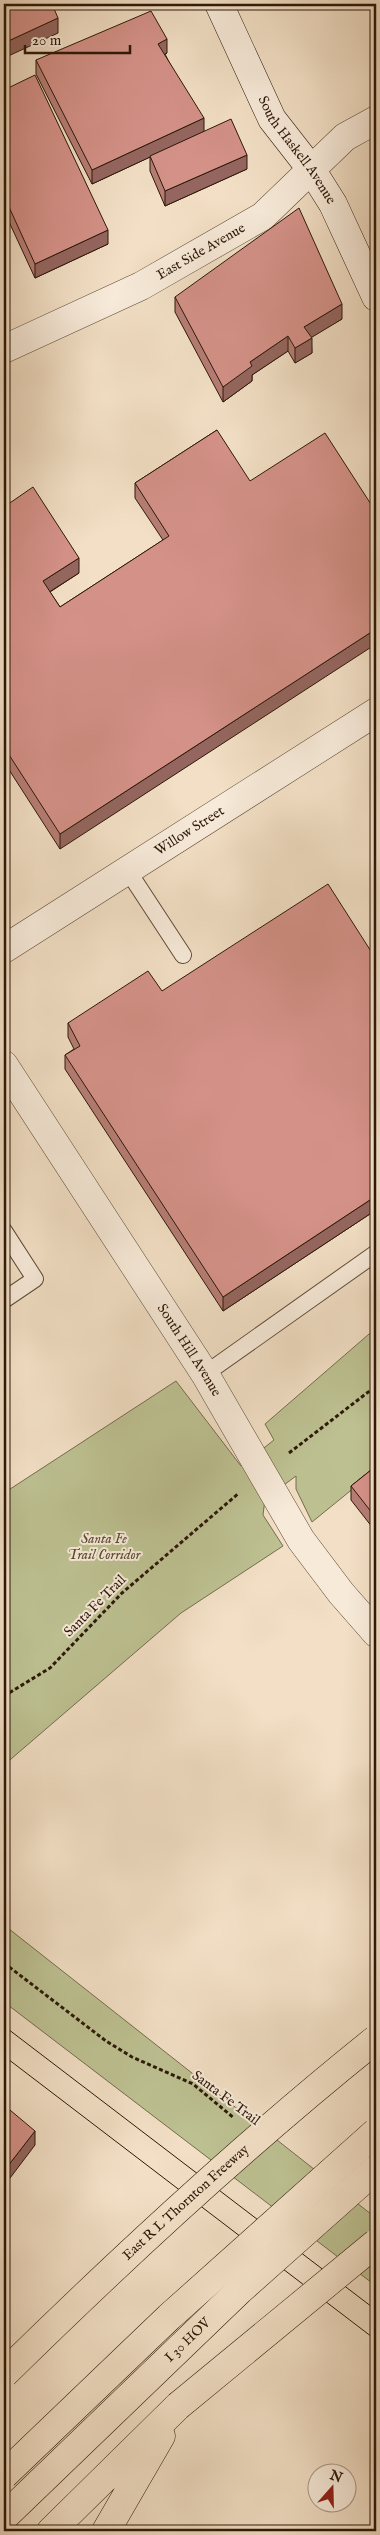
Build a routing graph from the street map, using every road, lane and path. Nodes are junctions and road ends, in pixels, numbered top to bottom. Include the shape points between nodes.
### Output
1 (219, 4) edge
2 (376, 120) edge
3 (310, 169) junction
4 (376, 297) edge
5 (4, 349) edge
6 (376, 712) edge
7 (128, 871) junction
8 (4, 949) edge
9 (183, 955) dead end
10 (4, 1065) edge
11 (4, 1231) edge
12 (376, 1253) edge
13 (4, 1300) edge
14 (204, 1374) junction
15 (376, 1386) edge
16 (283, 1457) dead end
17 (244, 1489) dead end
18 (376, 1633) edge
19 (4, 1696) edge
20 (4, 1963) edge
21 (376, 2039) edge
22 (239, 2121) dead end
23 (376, 2132) edge
24 (376, 2169) edge
25 (376, 2242) edge
26 (4, 2374) edge
27 (178, 2406) junction
28 (4, 2475) edge
29 (4, 2517) edge
30 (50, 2531) edge
31 (106, 2531) edge

1 - 3 street, South Haskell Avenue via 272,119
2 - 3 street, East Side Avenue via 345,138
3 - 4 street, South Haskell Avenue via 333,204
3 - 5 street, East Side Avenue via 263,216 141,286
6 - 7 street, Willow Street
7 - 8 street, Willow Street
7 - 9 lane
10 - 14 street, South Hill Avenue
11 - 13 lane via 35,1279
12 - 14 lane
14 - 18 street, South Hill Avenue via 301,1540
15 - 16 path
17 - 19 path, Santa Fe Trail via 122,1593 50,1668
20 - 22 path, Santa Fe Trail via 106,2041 132,2057 193,2084
21 - 26 highway, East R L Thornton Freeway, bridge via 288,2111 107,2274
23 - 28 highway, I 30 HOV, bridge via 169,2317
24 - 29 highway, I 30 HOV, bridge via 240,2290
25 - 27 highway, bridge
27 - 30 highway
27 - 31 highway

